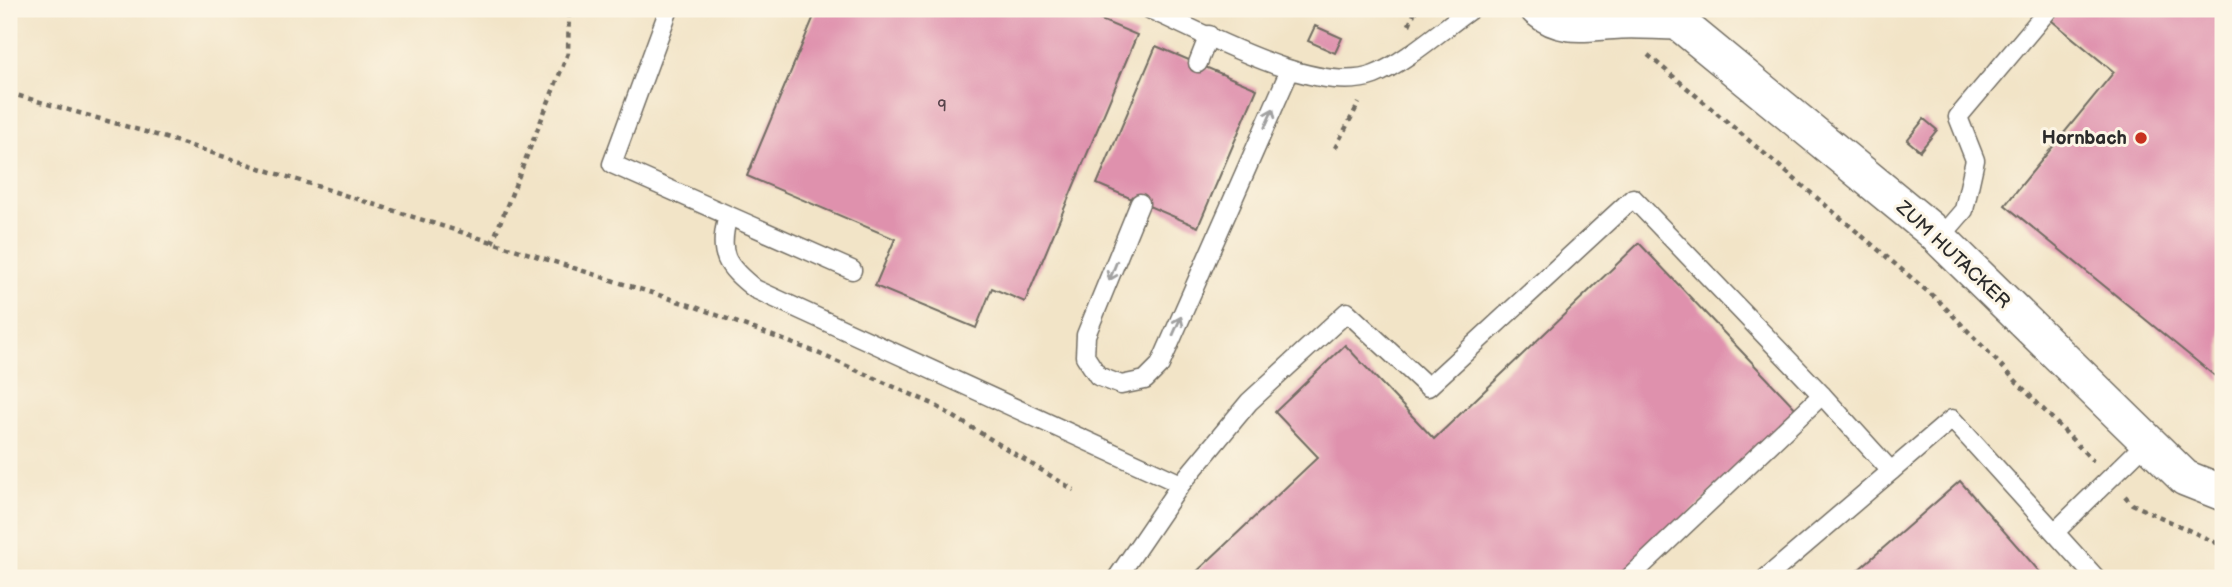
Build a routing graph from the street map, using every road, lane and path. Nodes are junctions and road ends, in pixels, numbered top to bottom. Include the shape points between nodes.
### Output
1 (569, 9) edge
2 (670, 9) edge
3 (1149, 9) edge
4 (1471, 9) edge
5 (1538, 9) edge
6 (2049, 9) edge
7 (1669, 15) edge
8 (1621, 21) junction
9 (1209, 35) junction
10 (1198, 64) dead end
11 (1290, 70) junction
12 (1375, 75) junction
13 (9, 93) edge
14 (1335, 148) dead end
15 (1140, 202) dead end
16 (727, 216) junction
17 (1939, 239) junction
18 (492, 243) junction
19 (852, 270) dead end
20 (1822, 396) junction
21 (2146, 443) junction
22 (1891, 471) junction
23 (2110, 479) junction
24 (1181, 484) junction
25 (1074, 490) dead end
26 (2223, 493) edge
27 (2055, 532) junction
28 (2223, 546) edge
29 (1117, 578) edge
30 (1629, 578) edge
31 (1766, 578) edge
32 (2096, 578) edge

1 - 18 path via 568,52
2 - 16 lane via 612,164
3 - 9 lane
4 - 12 lane
5 - 8 street, ZUM HUTACKER via 1580,25
6 - 17 lane via 1958,117 1975,160 1964,210
7 - 8 street, ZUM HUTACKER
7 - 17 street, ZUM HUTACKER
8 - 23 path via 1633,42 1940,302
9 - 10 lane
9 - 11 lane
11 - 12 lane via 1348,80
15 -> 11 lane via 1086,335 1084,356 1098,376 1121,385 1145,380 1160,365
12 - 14 path
13 - 18 path via 153,134
16 - 19 lane
16 - 24 lane via 723,253 734,272 755,289
17 - 21 street, ZUM HUTACKER
18 - 25 path via 693,306 825,357 933,404
20 - 22 lane
20 - 24 lane via 1633,198 1428,387 1347,312 1249,402
20 - 30 lane
21 - 23 lane
21 - 26 street, ZUM HUTACKER via 2185,478
22 - 27 lane via 1952,419
22 - 31 lane
23 - 27 lane
23 - 28 path via 2132,504
24 - 29 lane
27 - 32 lane

